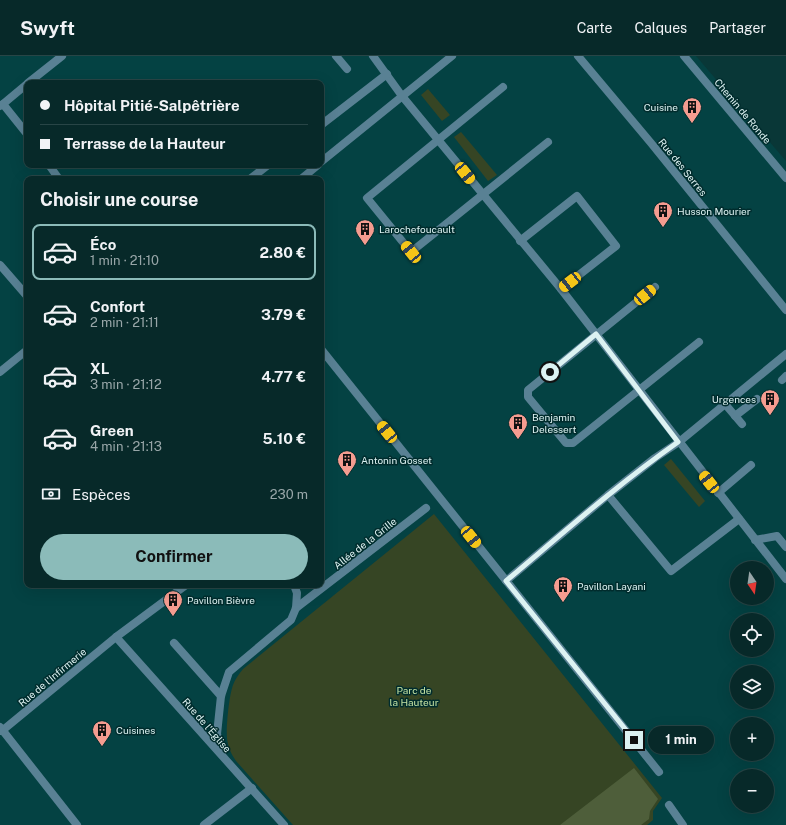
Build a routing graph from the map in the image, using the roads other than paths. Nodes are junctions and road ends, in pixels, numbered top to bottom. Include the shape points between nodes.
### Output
1 (62, 56) edge
2 (336, 56) edge
3 (373, 56) edge
4 (452, 56) edge
5 (578, 56) edge
6 (684, 56) edge
7 (347, 69) dead end
8 (387, 74) junction
9 (33, 80) edge
10 (24, 87) edge
11 (503, 87) dead end
12 (402, 96) junction
13 (2, 105) edge
14 (324, 123) edge
15 (24, 130) edge
16 (438, 140) junction
17 (548, 142) dead end
18 (324, 160) edge
19 (264, 168) edge
20 (314, 168) edge
21 (254, 176) edge
22 (304, 176) edge
23 (786, 178) edge
24 (482, 195) junction
25 (520, 241) junction
26 (0, 265) edge
27 (655, 287) dead end
28 (561, 289) junction
29 (24, 293) edge
30 (786, 310) edge
31 (596, 334) junction
32 (699, 342) dead end
33 (24, 352) edge
34 (324, 353) edge
35 (786, 354) edge
36 (0, 372) edge
37 (639, 390) junction
38 (758, 399) dead end
39 (725, 404) junction
40 (736, 416) junction
41 (742, 424) dead end
42 (678, 442) junction
43 (751, 465) dead end
44 (718, 493) junction
45 (608, 495) junction
46 (426, 508) dead end
47 (739, 519) junction
48 (756, 540) junction
49 (786, 547) edge
50 (786, 579) edge
51 (506, 581) junction
52 (324, 586) edge
53 (182, 588) edge
54 (295, 588) edge
55 (322, 588) edge
56 (296, 608) junction
57 (116, 637) junction
58 (174, 643) dead end
59 (221, 696) junction
60 (1, 729) edge
61 (0, 739) edge
62 (224, 759) junction
63 (659, 772) dead end
64 (252, 788) junction
65 (669, 805) dead end
66 (77, 825) edge
67 (204, 825) edge
68 (284, 825) edge
69 (683, 825) edge

1 - 9 lane
2 - 7 lane
3 - 8 lane
4 - 12 lane
5 - 30 lane, Rue des Serres
6 - 23 lane, Chemin de Ronde
8 - 12 lane
8 - 14 lane
10 - 13 lane
11 - 16 lane
12 - 16 lane
12 - 18 lane
13 - 15 lane
16 - 24 lane
16 - 24 lane via 367,198 411,252
17 - 24 lane
19 - 21 lane
20 - 22 lane
24 - 25 lane
25 - 28 lane
25 - 28 lane via 577,196 616,246
26 - 29 lane
27 - 31 lane
28 - 31 lane
31 - 37 lane
31 - 37 lane via 528,390 528,397 566,443 573,443
32 - 37 lane
33 - 36 lane
34 - 51 lane
35 - 39 lane
37 - 42 lane
38 - 40 lane
39 - 40 lane
39 - 42 lane
40 - 41 lane
42 - 44 lane
42 - 45 lane
43 - 44 lane
44 - 47 lane
45 - 47 lane via 671,571
45 - 51 lane
46 - 52 lane, Allée de la Grille
47 - 48 lane
48 - 49 lane via 777,536
48 - 50 lane
51 - 63 lane
53 - 57 lane, Rue de l'Infirmerie
54 - 56 lane
55 - 56 lane, Allée de la Grille
56 - 59 lane, Allée de la Grille via 290,620 229,672
57 - 60 lane, Rue de l'Infirmerie
57 - 62 lane, Rue de l'Église
58 - 59 lane
59 - 62 lane, Allée de la Grille via 217,734
60 - 61 lane
60 - 66 lane
62 - 64 lane, Rue de l'Église
64 - 67 lane
64 - 68 lane, Rue de l'Église
65 - 69 lane

